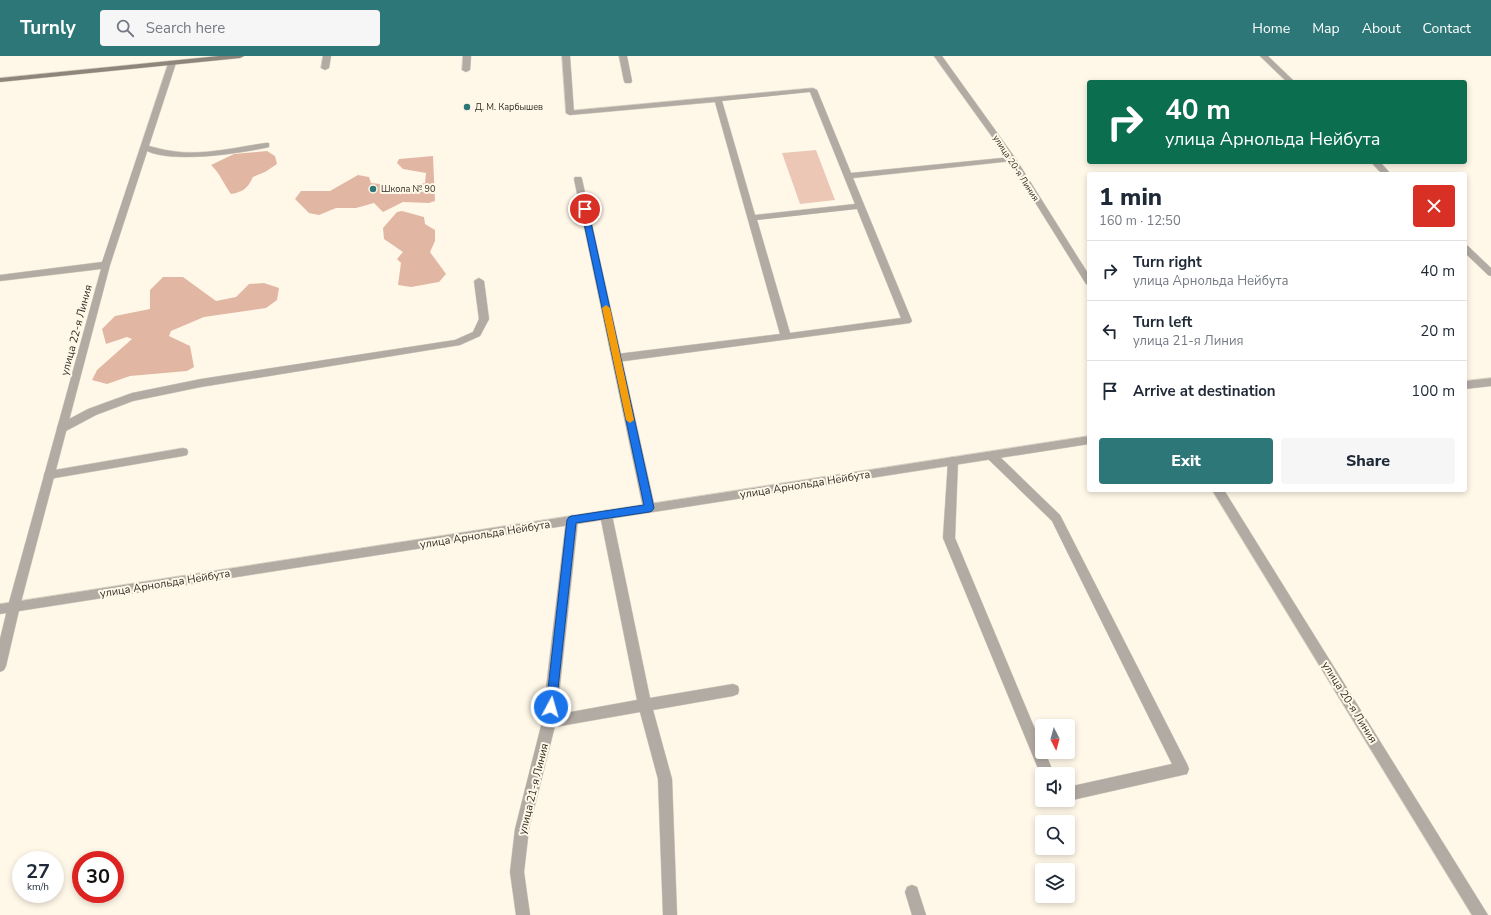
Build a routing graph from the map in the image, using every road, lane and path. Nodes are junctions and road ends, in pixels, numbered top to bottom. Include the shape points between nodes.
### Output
1 (240, 56) edge
2 (327, 56) edge
3 (467, 56) edge
4 (567, 56) edge
5 (623, 56) edge
6 (938, 56) edge
7 (1264, 56) edge
8 (202, 58) edge
9 (172, 63) junction
10 (325, 68) dead end
11 (466, 70) dead end
12 (0, 80) edge
13 (1289, 80) edge
14 (628, 81) dead end
15 (718, 99) junction
16 (266, 145) dead end
17 (145, 147) junction
18 (1012, 159) junction
19 (1377, 164) edge
20 (1385, 172) edge
21 (848, 176) junction
22 (578, 179) dead end
23 (861, 206) junction
24 (752, 218) junction
25 (1467, 250) edge
26 (106, 265) junction
27 (1491, 273) edge
28 (0, 278) edge
29 (1087, 279) edge
30 (479, 281) dead end
31 (786, 337) junction
32 (617, 358) junction
33 (1491, 382) edge
34 (1467, 386) edge
35 (62, 428) junction
36 (1087, 440) edge
37 (183, 452) dead end
38 (992, 456) junction
39 (953, 461) junction
40 (49, 475) junction
41 (1219, 492) edge
42 (649, 508) junction
43 (606, 515) junction
44 (572, 520) junction
45 (14, 606) junction
46 (0, 609) edge
47 (0, 666) edge
48 (733, 690) dead end
49 (645, 706) junction
50 (549, 722) junction
51 (1044, 767) edge
52 (1075, 792) edge
53 (912, 892) dead end
54 (523, 915) edge
55 (670, 915) edge
56 (919, 915) edge
57 (1481, 915) edge

1 - 8 main road
2 - 10 street
3 - 11 street
4 - 15 street via 570,113
5 - 14 street
6 - 18 street, улица 20-я Линия
7 - 13 street
8 - 9 main road
9 - 12 main road
9 - 17 street, улица 22-я Линия
15 - 21 street via 814,90
15 - 24 street
16 - 17 street via 174,154
17 - 26 street, улица 22-я Линия
18 - 21 street
18 - 29 street, улица 20-я Линия
19 - 20 street
21 - 23 street
22 - 32 street
23 - 24 street
23 - 31 street via 908,321
24 - 31 street
25 - 27 street
26 - 28 street
26 - 35 street, улица 22-я Линия
30 - 35 street via 484,319 477,334 457,343 201,383 132,397 92,412
31 - 32 street
32 - 42 street
33 - 34 street
35 - 40 street, улица 22-я Линия
36 - 38 street, улица Арнольда Нейбута
37 - 40 street
38 - 39 street, улица Арнольда Нейбута
38 - 52 street via 1056,518 1182,769
39 - 42 street, улица Арнольда Нейбута
39 - 51 street via 949,538
40 - 45 street, улица 22-я Линия
41 - 57 street, улица 20-я Линия
42 - 43 street, улица Арнольда Нейбута
43 - 44 street, улица Арнольда Нейбута
43 - 49 street
44 - 45 street, улица Арнольда Нейбута
44 - 50 street, улица 21-я Линия
45 - 46 street, улица Арнольда Нейбута
45 - 47 street, улица 22-я Линия
48 - 49 street
49 - 50 street
49 - 55 street via 665,779
50 - 54 street, улица 21-я Линия via 522,829 517,872
53 - 56 street

